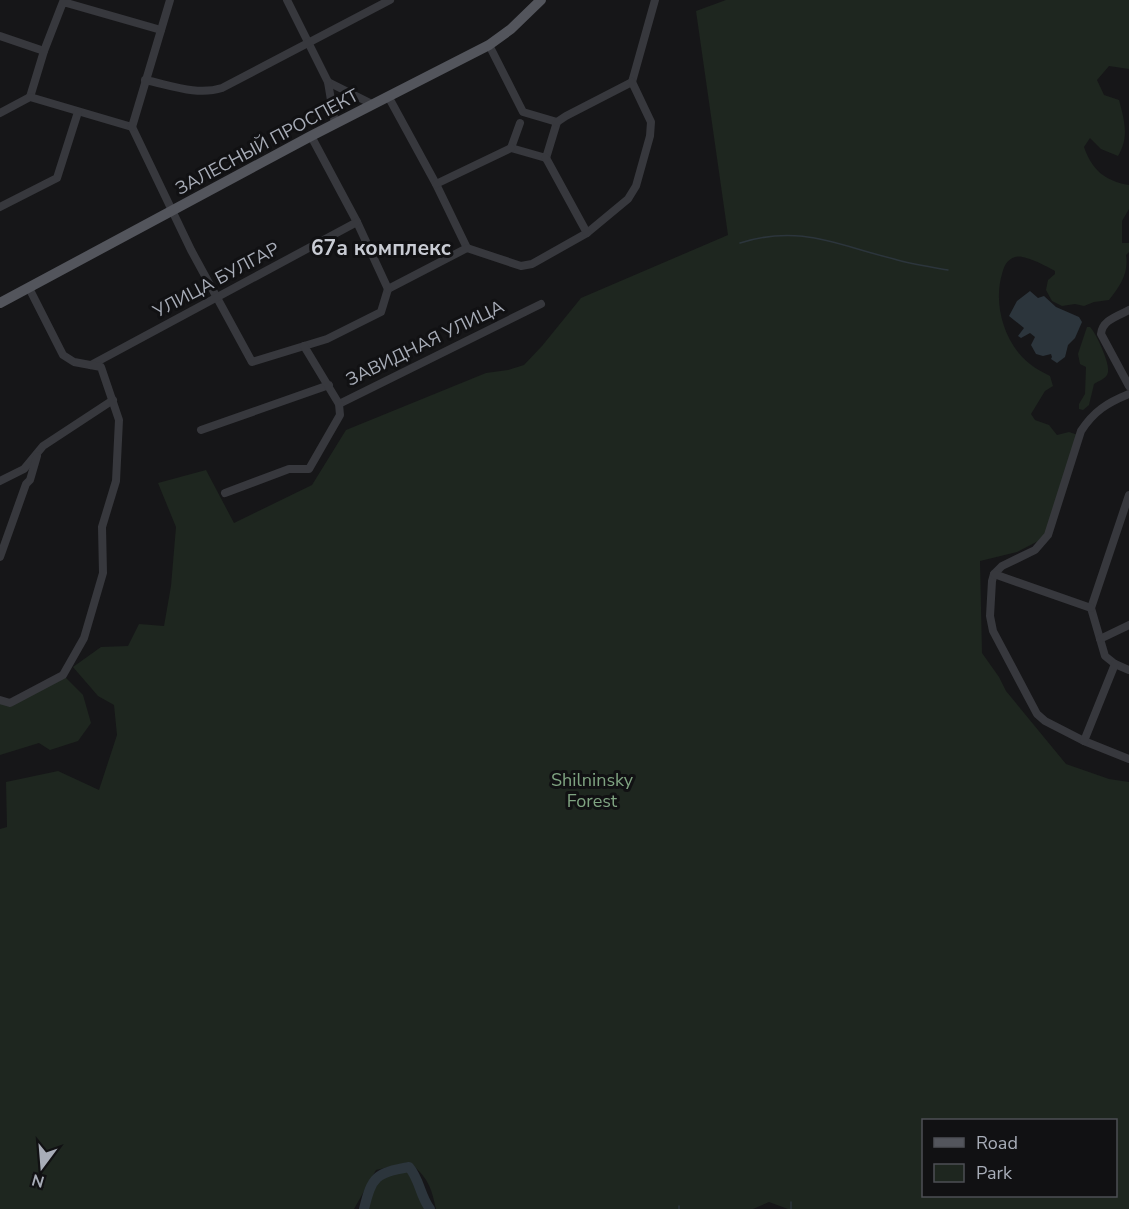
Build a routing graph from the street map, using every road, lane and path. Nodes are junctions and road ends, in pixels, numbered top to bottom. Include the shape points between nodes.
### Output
1 (170, 0) edge
2 (286, 0) edge
3 (390, 0) edge
4 (541, 0) edge
5 (655, 0) edge
6 (63, 1) edge
7 (161, 30) junction
8 (0, 36) edge
9 (308, 43) junction
10 (489, 45) junction
11 (44, 51) junction
12 (145, 80) junction
13 (328, 82) junction
14 (632, 82) junction
15 (388, 96) junction
16 (30, 97) junction
17 (372, 104) junction
18 (78, 112) junction
19 (0, 113) edge
20 (557, 122) junction
21 (520, 123) dead end
22 (335, 124) junction
23 (132, 128) junction
24 (311, 136) junction
25 (511, 148) junction
26 (546, 158) junction
27 (436, 184) junction
28 (0, 207) edge
29 (172, 211) junction
30 (357, 222) junction
31 (587, 232) junction
32 (467, 248) junction
33 (29, 288) junction
34 (388, 289) junction
35 (218, 298) junction
36 (0, 303) edge
37 (542, 304) dead end
38 (1129, 310) edge
39 (304, 345) junction
40 (91, 365) junction
41 (329, 385) junction
42 (1129, 386) edge
43 (1129, 394) edge
44 (113, 400) junction
45 (339, 404) junction
46 (201, 430) dead end
47 (38, 453) junction
48 (24, 469) junction
49 (0, 481) edge
50 (26, 484) junction
51 (225, 493) dead end
52 (1129, 495) edge
53 (0, 557) edge
54 (994, 574) junction
55 (1090, 608) junction
56 (1129, 624) edge
57 (1100, 639) junction
58 (1115, 664) junction
59 (1129, 670) edge
60 (0, 700) edge
61 (1084, 741) junction
62 (1129, 759) edge

1 - 7 street
2 - 9 street
3 - 9 street
4 - 10 main road, ЗАЛЕСНЫЙ ПРОСПЕКТ via 511,30
5 - 14 street
6 - 7 street
6 - 11 street
7 - 12 street
8 - 11 street
9 - 12 street via 210,92
9 - 13 street
10 - 15 main road, ЗАЛЕСНЫЙ ПРОСПЕКТ
10 - 20 street via 523,112
11 - 16 street
12 - 23 street
13 - 17 street
13 - 22 street
14 - 20 street
14 - 31 street via 651,122 636,186 628,199
15 - 17 main road, ЗАЛЕСНЫЙ ПРОСПЕКТ
15 - 27 street
16 - 18 street
16 - 19 street
17 - 22 main road, ЗАЛЕСНЫЙ ПРОСПЕКТ
18 - 23 street
18 - 28 street via 57,178
20 - 26 street
21 - 25 street
22 - 24 main road, ЗАЛЕСНЫЙ ПРОСПЕКТ
23 - 29 street
24 - 29 main road, ЗАЛЕСНЫЙ ПРОСПЕКТ
24 - 30 street
25 - 26 street
25 - 27 street
26 - 31 street
27 - 32 street
29 - 33 main road, ЗАЛЕСНЫЙ ПРОСПЕКТ
29 - 35 street
30 - 34 street
30 - 35 street, УЛИЦА БУЛГАР
31 - 32 street via 532,264 521,266
32 - 34 street
33 - 36 main road, ЗАЛЕСНЫЙ ПРОСПЕКТ
33 - 40 street via 63,356
34 - 39 street via 381,312 327,339
35 - 39 street via 252,362
35 - 40 street, УЛИЦА БУЛГАР
37 - 45 street, ЗАВИДНАЯ УЛИЦА
38 - 42 street via 1103,325 1101,334
39 - 41 street
40 - 44 street via 101,367
41 - 45 street
41 - 46 street, ЗАВИДНАЯ УЛИЦА
43 - 54 street via 1101,407 1081,431 1043,543
44 - 47 street
44 - 60 street via 119,420 116,481 102,527 103,573 84,638 63,675 10,703
45 - 51 street, ЗАВИДНАЯ УЛИЦА via 340,415 309,469 289,470
47 - 48 street
47 - 50 street
48 - 49 street
48 - 50 street
50 - 53 street
52 - 55 street
54 - 55 street
54 - 61 street via 991,624 1037,714
55 - 57 street
56 - 57 street
57 - 58 street via 1105,656
58 - 59 street
58 - 61 street
61 - 62 street

